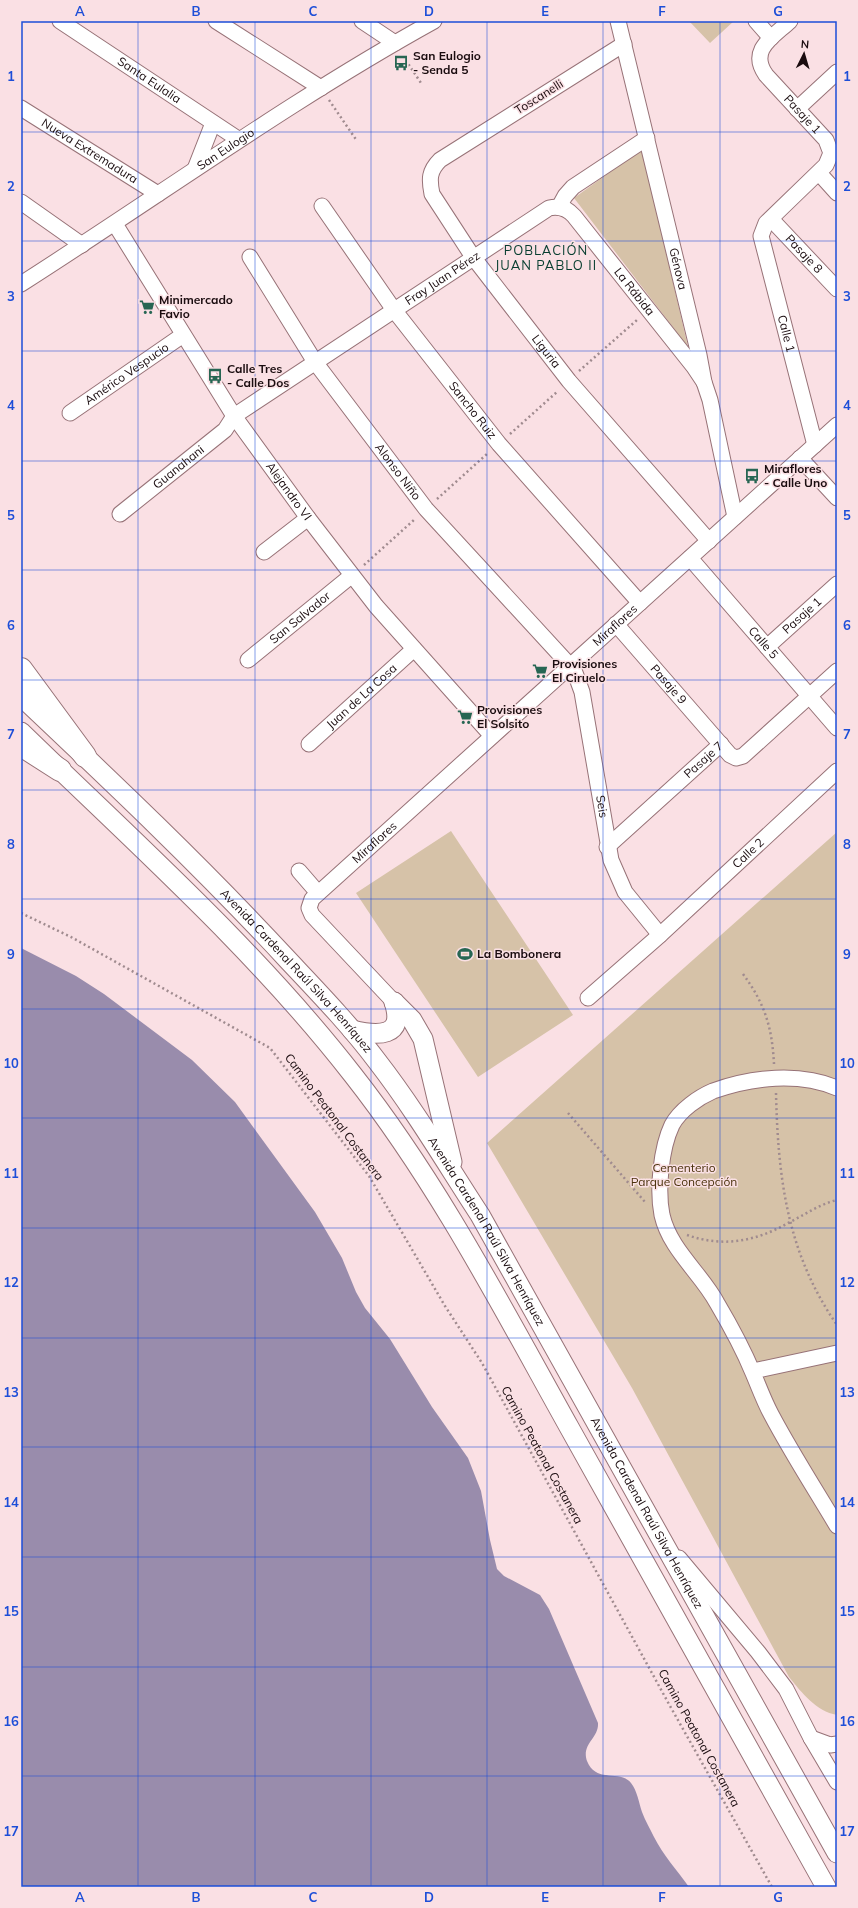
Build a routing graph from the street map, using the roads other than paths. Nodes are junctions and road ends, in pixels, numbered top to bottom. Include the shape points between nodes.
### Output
1 (60, 21) edge
2 (216, 21) edge
3 (362, 21) edge
4 (618, 21) edge
5 (756, 21) edge
6 (790, 21) edge
7 (430, 22) edge
8 (771, 38) junction
9 (395, 43) junction
10 (624, 44) junction
11 (837, 72) edge
12 (321, 88) junction
13 (21, 108) edge
14 (797, 109) junction
15 (213, 123) junction
16 (647, 138) junction
17 (238, 139) junction
18 (455, 150) joint
19 (834, 152) edge
20 (194, 169) junction
21 (819, 173) junction
22 (837, 193) edge
23 (158, 194) junction
24 (21, 202) edge
25 (322, 206) dead end
26 (559, 207) junction
27 (768, 221) junction
28 (115, 224) junction
29 (82, 245) junction
30 (250, 258) dead end
31 (473, 258) junction
32 (21, 284) edge
33 (837, 289) edge
34 (394, 310) junction
35 (183, 334) junction
36 (315, 362) junction
37 (704, 382) junction
38 (70, 413) dead end
39 (234, 416) junction
40 (837, 425) edge
41 (814, 445) junction
42 (800, 458) junction
43 (837, 498) edge
44 (120, 514) dead end
45 (734, 517) junction
46 (308, 518) junction
47 (709, 541) junction
48 (264, 552) dead end
49 (690, 558) junction
50 (352, 576) junction
51 (837, 584) edge
52 (640, 603) junction
53 (616, 624) junction
54 (767, 647) junction
55 (414, 649) junction
56 (248, 660) dead end
57 (571, 665) junction
58 (21, 669) edge
59 (837, 671) edge
60 (21, 696) edge
61 (810, 696) junction
62 (837, 728) edge
63 (21, 732) edge
64 (492, 736) junction
65 (309, 744) dead end
66 (721, 744) junction
67 (21, 745) edge
68 (85, 756) junction
69 (60, 770) junction
70 (837, 771) edge
71 (607, 847) junction
72 (299, 871) dead end
73 (318, 893) junction
74 (660, 935) junction
75 (588, 998) dead end
76 (394, 1002) junction
77 (352, 1030) junction
78 (837, 1088) edge
79 (455, 1177) junction
80 (837, 1353) edge
81 (753, 1372) junction
82 (837, 1526) edge
83 (658, 1533) junction
84 (811, 1738) junction
85 (837, 1744) edge
86 (837, 1782) edge
87 (837, 1853) edge
88 (826, 1887) edge

1 - 15 street, Santa Eulalia
2 - 12 street
3 - 9 street
4 - 10 street, Génova
5 - 8 street
6 - 8 street, Pasaje 1
7 - 9 street, San Eulogio
8 - 14 street, Pasaje 1 via 762,49 760,66
9 - 12 street, San Eulogio
10 - 16 street, Génova
10 - 18 street, Toscanelli
11 - 14 street
12 - 17 street, San Eulogio
13 - 23 street, Nueva Extremadura
14 - 19 street, Pasaje 1
15 - 17 street, Santa Eulalia
15 - 20 street
16 - 26 street via 573,187
16 - 37 street, Génova
17 - 20 street, San Eulogio
18 - 31 street, Liguria via 432,168 430,184 432,194
19 - 21 street, Pasaje 1
20 - 23 street, San Eulogio
21 - 22 street
21 - 27 street, Pasaje 1
23 - 28 street, San Eulogio
24 - 29 street
25 - 34 street, Sancho Ruiz
26 - 31 street, Fray Juan Pérez via 544,211
26 - 37 street, La Rábida via 574,216
27 - 33 street, Pasaje 8
27 - 41 street, Calle 1 via 762,232 762,240
28 - 29 street, San Eulogio
28 - 35 street, Alejandro VI
29 - 32 street, San Eulogio
30 - 36 street, Alonso Niño
31 - 34 street, Fray Juan Pérez
31 - 47 street, Liguria via 569,381
34 - 36 street, Fray Juan Pérez
34 - 52 street, Sancho Ruiz via 499,444
35 - 38 street, Américo Vespucio
35 - 39 street, Alejandro VI
36 - 39 street, Fray Juan Pérez
36 - 57 street, Alonso Niño via 426,509
37 - 45 street, Génova
39 - 44 street, Guanahani via 225,430
39 - 46 street, Alejandro VI
40 - 41 street, Miraflores
41 - 42 street, Miraflores
42 - 43 street
42 - 45 street, Miraflores
45 - 47 street, Miraflores
46 - 48 street
46 - 50 street, Alejandro VI
47 - 49 street, Miraflores
49 - 52 street, Miraflores
49 - 54 street, Calle 5
50 - 55 street, Alejandro VI
50 - 56 street, San Salvador
51 - 54 street, Pasaje 1
52 - 53 street, Miraflores
53 - 57 street, Miraflores
53 - 66 street, Pasaje 9
54 - 61 street, Calle 5
55 - 64 street, Alejandro VI
55 - 65 street, Juan de La Cosa
57 - 64 street, Miraflores
57 - 71 street, Seis via 582,692
58 - 68 highway
59 - 61 street, Pasaje 7
60 - 68 main road, Avenida Cardenal Raúl Silva Henríquez
61 - 62 street, Calle 5
61 - 66 street, Pasaje 7 via 743,756 733,757
63 - 69 main road, Avenida Cardenal Raúl Silva Henríquez
64 - 73 street, Miraflores
66 - 71 street, Pasaje 7
67 - 69 highway
68 - 77 main road, Avenida Cardenal Raúl Silva Henríquez via 228,896
69 - 88 main road, Avenida Cardenal Raúl Silva Henríquez via 184,889 291,1001 353,1074 410,1153 478,1263
70 - 74 street, Calle 2
71 - 74 street, Seis via 614,872 622,887
72 - 73 street
73 - 76 street, Miraflores via 309,903 312,915
74 - 75 street, Calle 2
76 - 77 main road via 397,1019 392,1030 374,1034
76 - 79 main road via 412,1020 423,1039
77 - 79 main road, Avenida Cardenal Raúl Silva Henríquez via 382,1067
78 - 81 street via 813,1080 746,1081 705,1095 687,1108 673,1124 664,1147 660,1197 662,1216 678,1250 716,1301
79 - 83 main road, Avenida Cardenal Raúl Silva Henríquez via 503,1255
80 - 81 street
81 - 82 street via 771,1413
83 - 84 street via 772,1670 786,1690
83 - 87 main road, Avenida Cardenal Raúl Silva Henríquez
84 - 85 street
84 - 86 street

